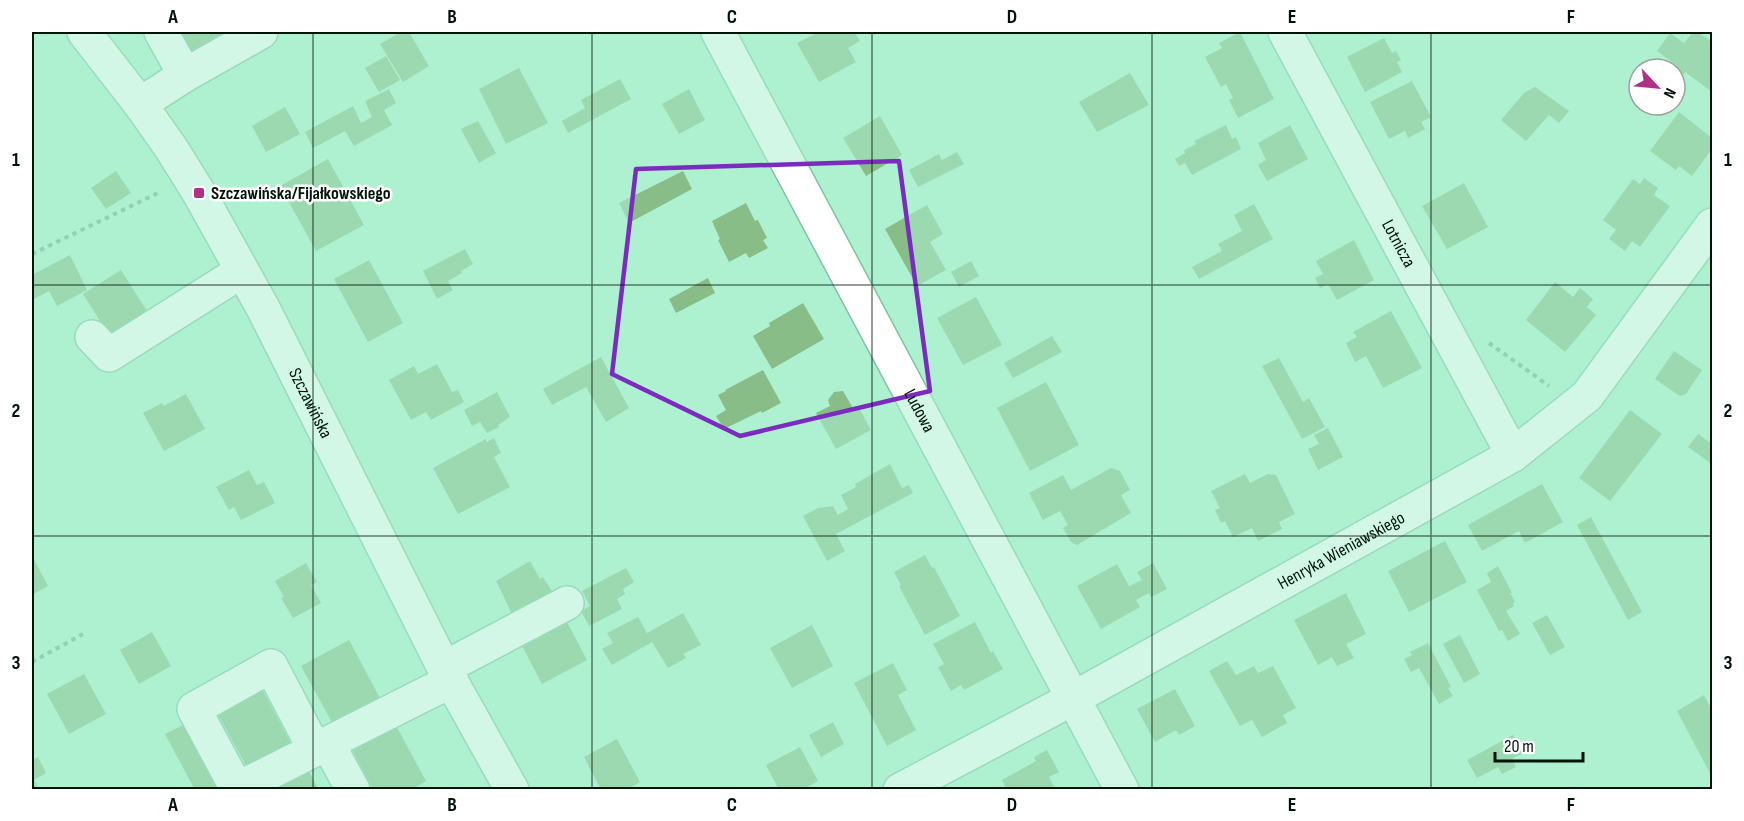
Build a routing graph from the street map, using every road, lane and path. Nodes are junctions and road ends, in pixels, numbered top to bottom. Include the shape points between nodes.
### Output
1 (84, 32) edge
2 (161, 32) edge
3 (261, 32) edge
4 (718, 32) edge
5 (1285, 32) edge
6 (185, 75) junction
7 (140, 104) junction
8 (160, 192) dead end
9 (1713, 225) edge
10 (32, 254) edge
11 (242, 271) junction
12 (92, 337) dead end
13 (1513, 455) junction
14 (567, 603) dead end
15 (83, 634) dead end
16 (32, 662) edge
17 (448, 674) junction
18 (1074, 698) junction
19 (353, 789) edge
20 (512, 789) edge
21 (900, 789) edge
22 (1122, 789) edge

1 - 7 street, Szczawińska
2 - 6 street
3 - 6 street
4 - 18 street, Ludowa
5 - 13 street, Lotnicza
6 - 7 street
7 - 11 street, Szczawińska via 199,193
8 - 10 path
9 - 13 street, Henryka Wieniawskiego via 1587,396
11 - 12 street via 109,355
11 - 17 street, Szczawińska
13 - 18 street, Henryka Wieniawskiego
14 - 17 street
15 - 16 path
17 - 19 street via 322,747
17 - 20 street, Szczawińska
18 - 21 street, Henryka Wieniawskiego
18 - 22 street, Ludowa

